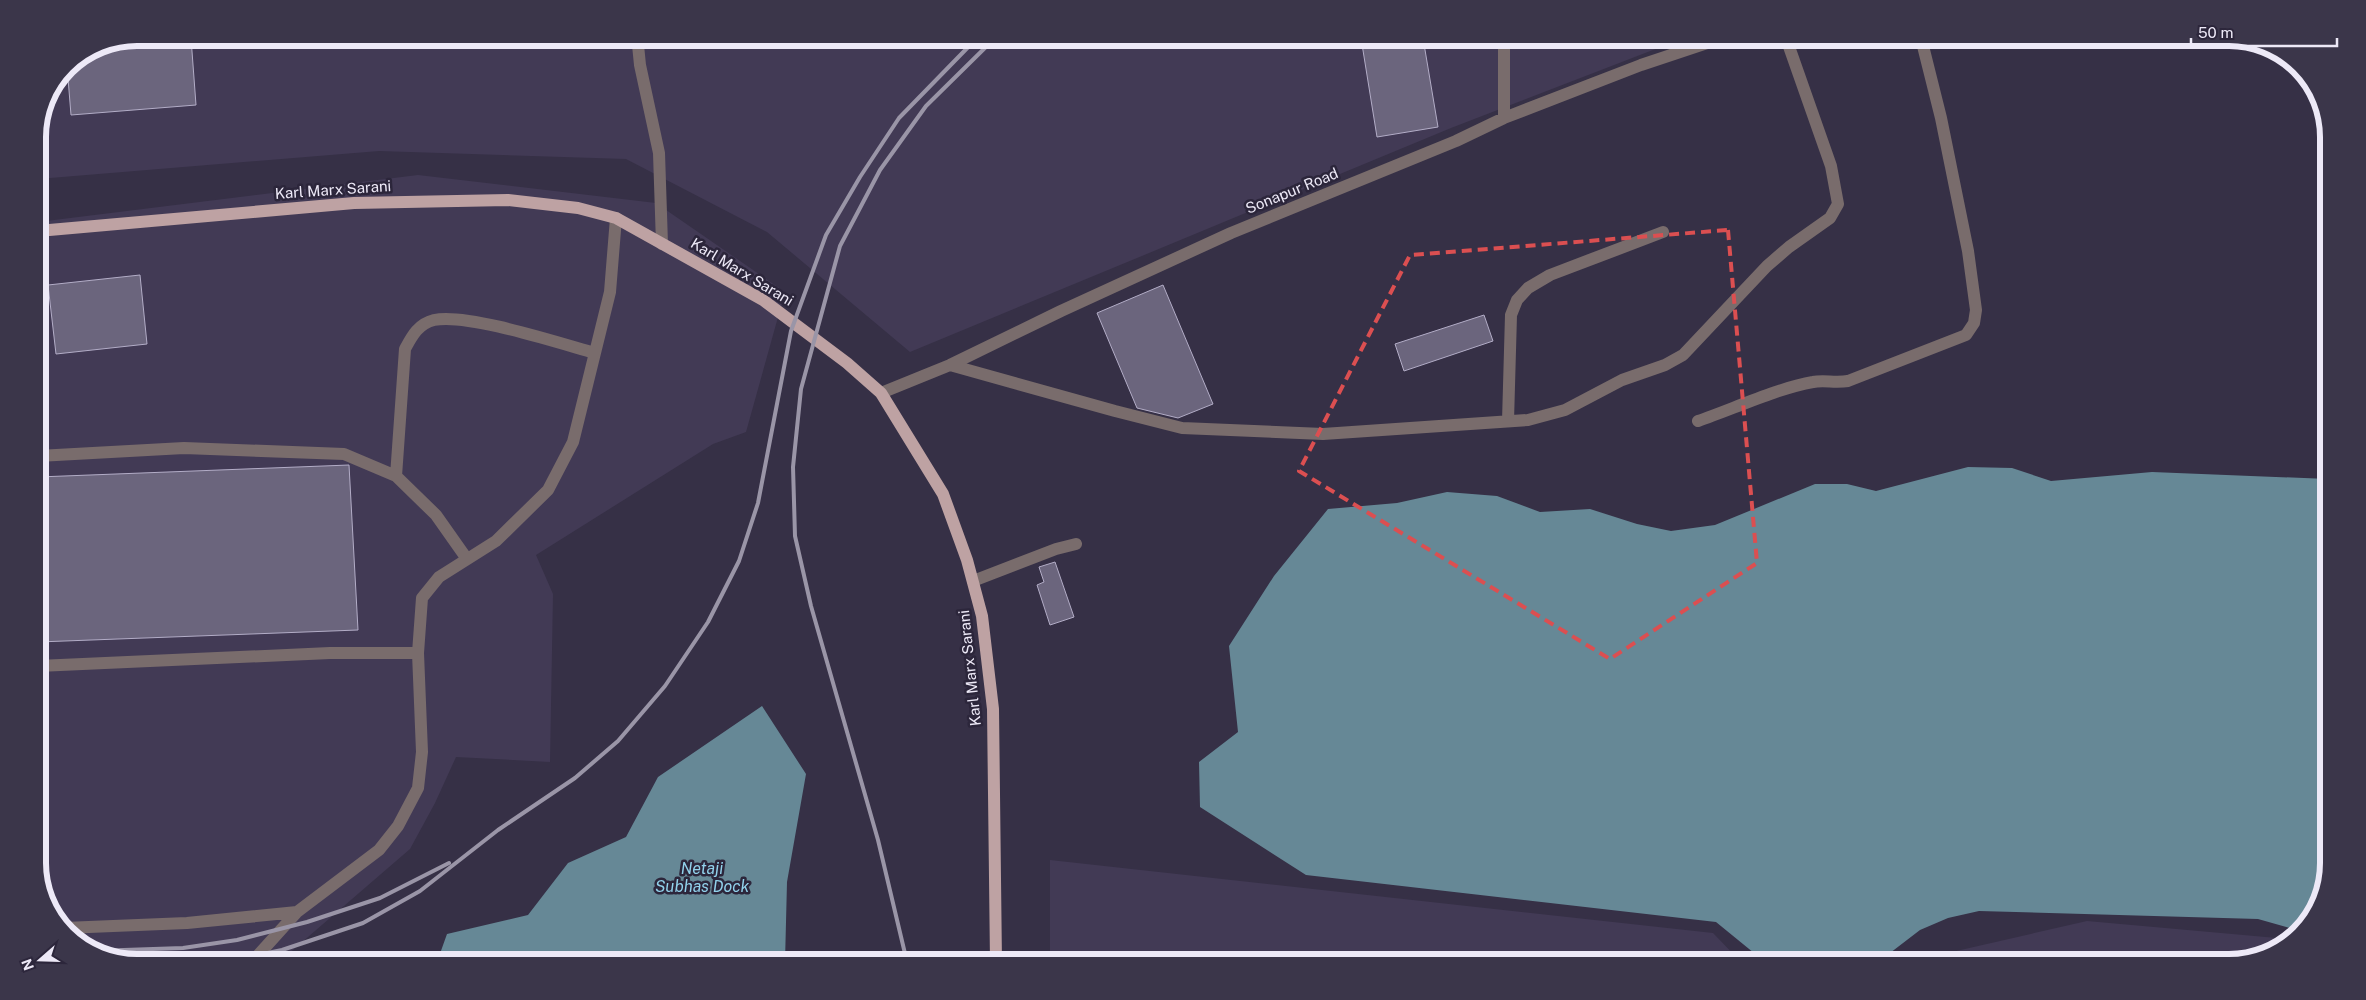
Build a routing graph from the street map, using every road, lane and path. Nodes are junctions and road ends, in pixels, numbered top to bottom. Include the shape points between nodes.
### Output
1 (638, 46) edge
2 (1504, 46) edge
3 (1698, 46) edge
4 (1789, 46) edge
5 (1923, 46) edge
6 (1504, 118) junction
7 (616, 218) junction
8 (46, 230) edge
9 (1663, 232) dead end
10 (662, 244) junction
11 (595, 353) junction
12 (950, 365) junction
13 (882, 393) junction
14 (1508, 421) junction
15 (1698, 421) dead end
16 (46, 456) edge
17 (396, 476) junction
18 (1076, 544) dead end
19 (467, 559) junction
20 (973, 581) junction
21 (418, 653) junction
22 (46, 666) edge
23 (297, 912) junction
24 (74, 928) edge
25 (259, 954) edge
26 (996, 954) edge

1 - 10 street via 659,153
2 - 6 street
3 - 6 street, Sonapur Road
4 - 14 street via 1831,166 1838,204 1830,218 1767,266 1683,355 1622,380 1564,410 1528,420
5 - 15 street via 1968,251 1976,310 1974,324 1966,335 1848,381 1816,381 1798,385
6 - 12 street, Sonapur Road via 1456,141 1231,233
7 - 8 main road, Karl Marx Sarani via 578,208 518,201 354,203
7 - 10 main road, Karl Marx Sarani
7 - 11 street via 610,292
9 - 14 street via 1550,275 1528,288 1518,300 1511,315
10 - 13 main road, Karl Marx Sarani via 763,300
11 - 17 street via 466,321 433,320 415,330 405,349
11 - 19 street via 573,442 548,490 496,541
12 - 13 street, Sonapur Road
12 - 14 street via 1182,428 1323,434
13 - 20 main road, Karl Marx Sarani via 943,494
16 - 17 street via 184,448 344,454
17 - 19 street via 436,515
18 - 20 street
19 - 21 street via 439,577 422,598
20 - 26 main road, Karl Marx Sarani via 982,616 993,709
21 - 22 street via 330,653
21 - 23 street via 422,752 418,788 398,826 379,850
23 - 24 street via 187,923
23 - 25 street

